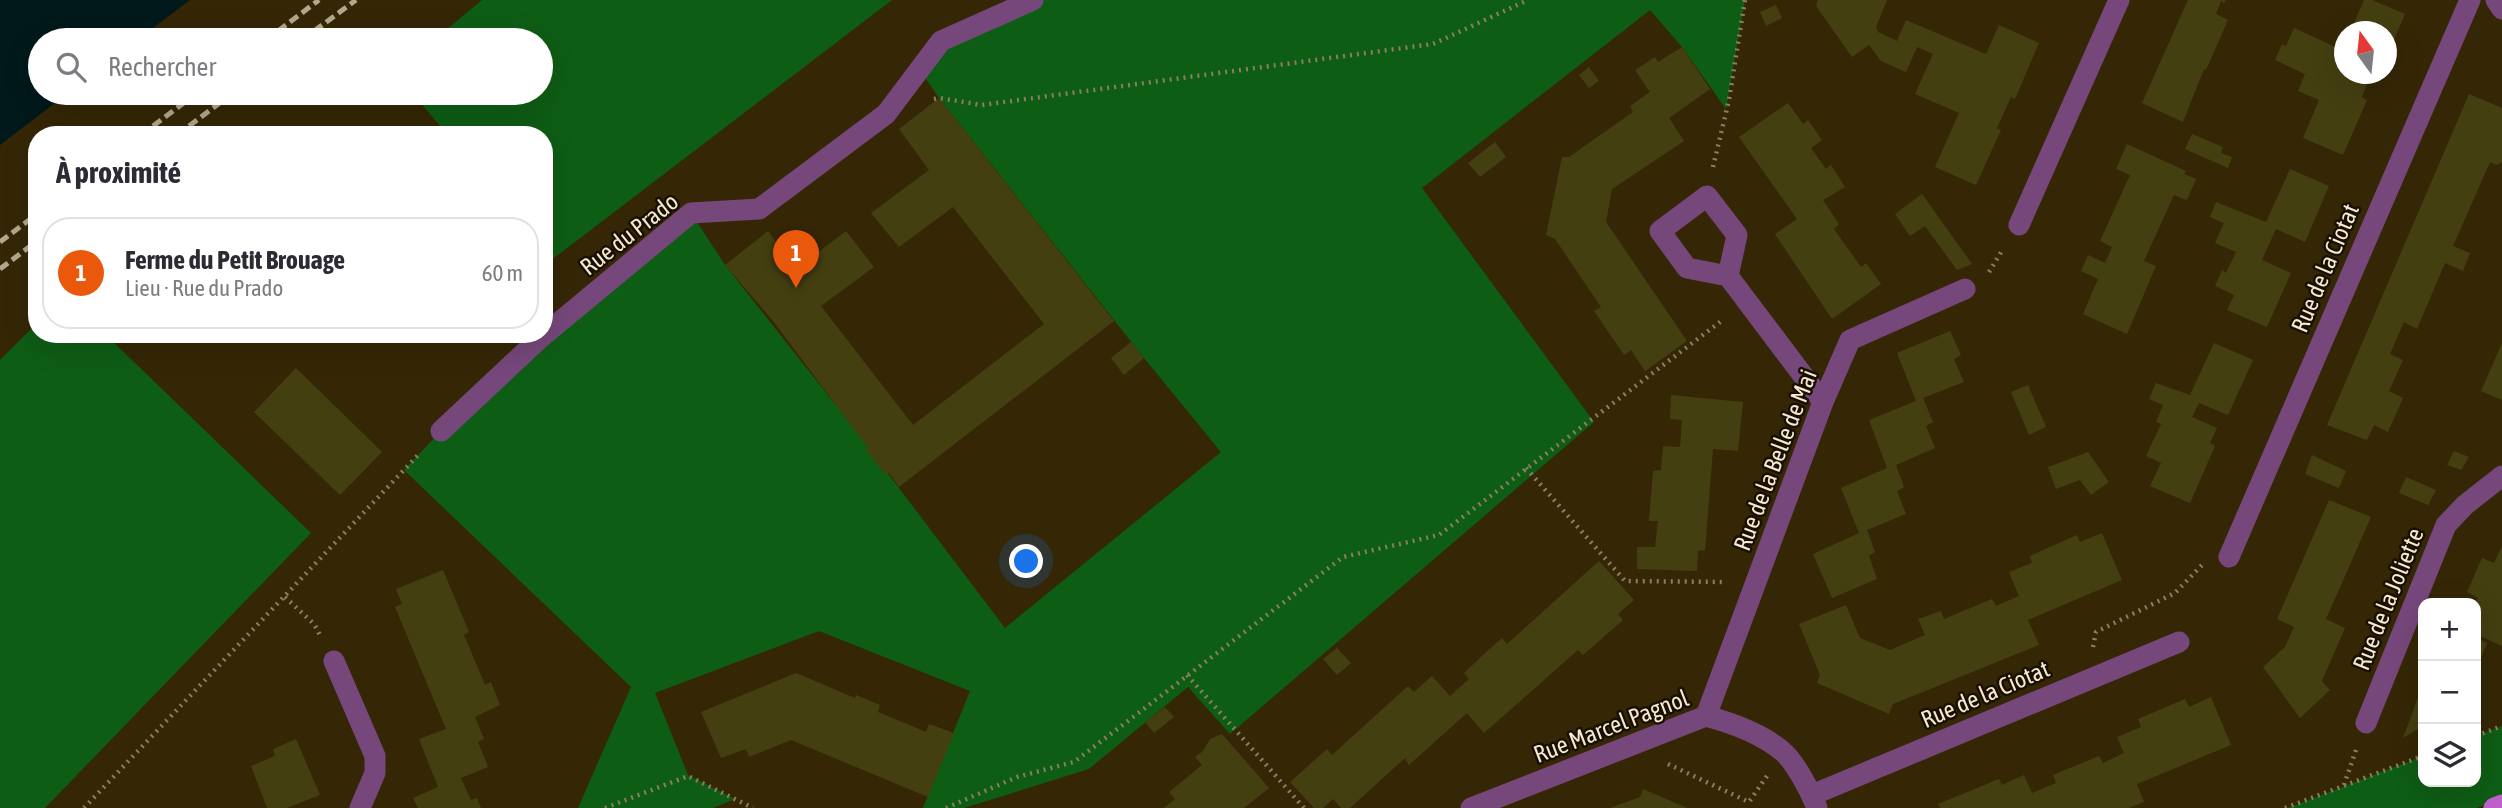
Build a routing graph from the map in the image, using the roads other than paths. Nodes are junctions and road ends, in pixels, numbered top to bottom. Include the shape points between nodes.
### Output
1 (1033, 0) edge
2 (2119, 0) edge
3 (2470, 0) edge
4 (2496, 0) edge
5 (2502, 9) edge
6 (2019, 225) road end
7 (1728, 276) junction
8 (1965, 289) road end
9 (553, 327) edge
10 (535, 343) edge
11 (1823, 402) junction
12 (441, 431) road end
13 (2502, 476) edge
14 (2229, 557) road end
15 (2179, 642) dead end
16 (334, 661) road end
17 (1706, 716) junction
18 (2366, 723) road end
19 (1814, 801) edge
20 (2502, 805) edge
21 (360, 808) edge
22 (1471, 808) edge
23 (2494, 808) edge

1 - 9 street, Rue du Prado via 941,41 886,114 759,209 691,213
2 - 6 street
3 - 14 street, Rue de la Ciotat
4 - 5 street
7 - 7 street via 1687,268 1660,231 1707,195 1737,235
7 - 11 street
8 - 11 street, Rue de la Belle de Mai via 1850,340
10 - 12 street, Rue du Prado
11 - 17 street, Rue de la Belle de Mai
13 - 18 street, Rue de la Joliette via 2446,525
15 - 19 street, Rue de la Ciotat
16 - 21 street via 375,755 375,773
17 - 19 street, Rue Marcel Pagnol via 1736,724 1783,752
17 - 22 street, Rue Marcel Pagnol
20 - 23 main road

